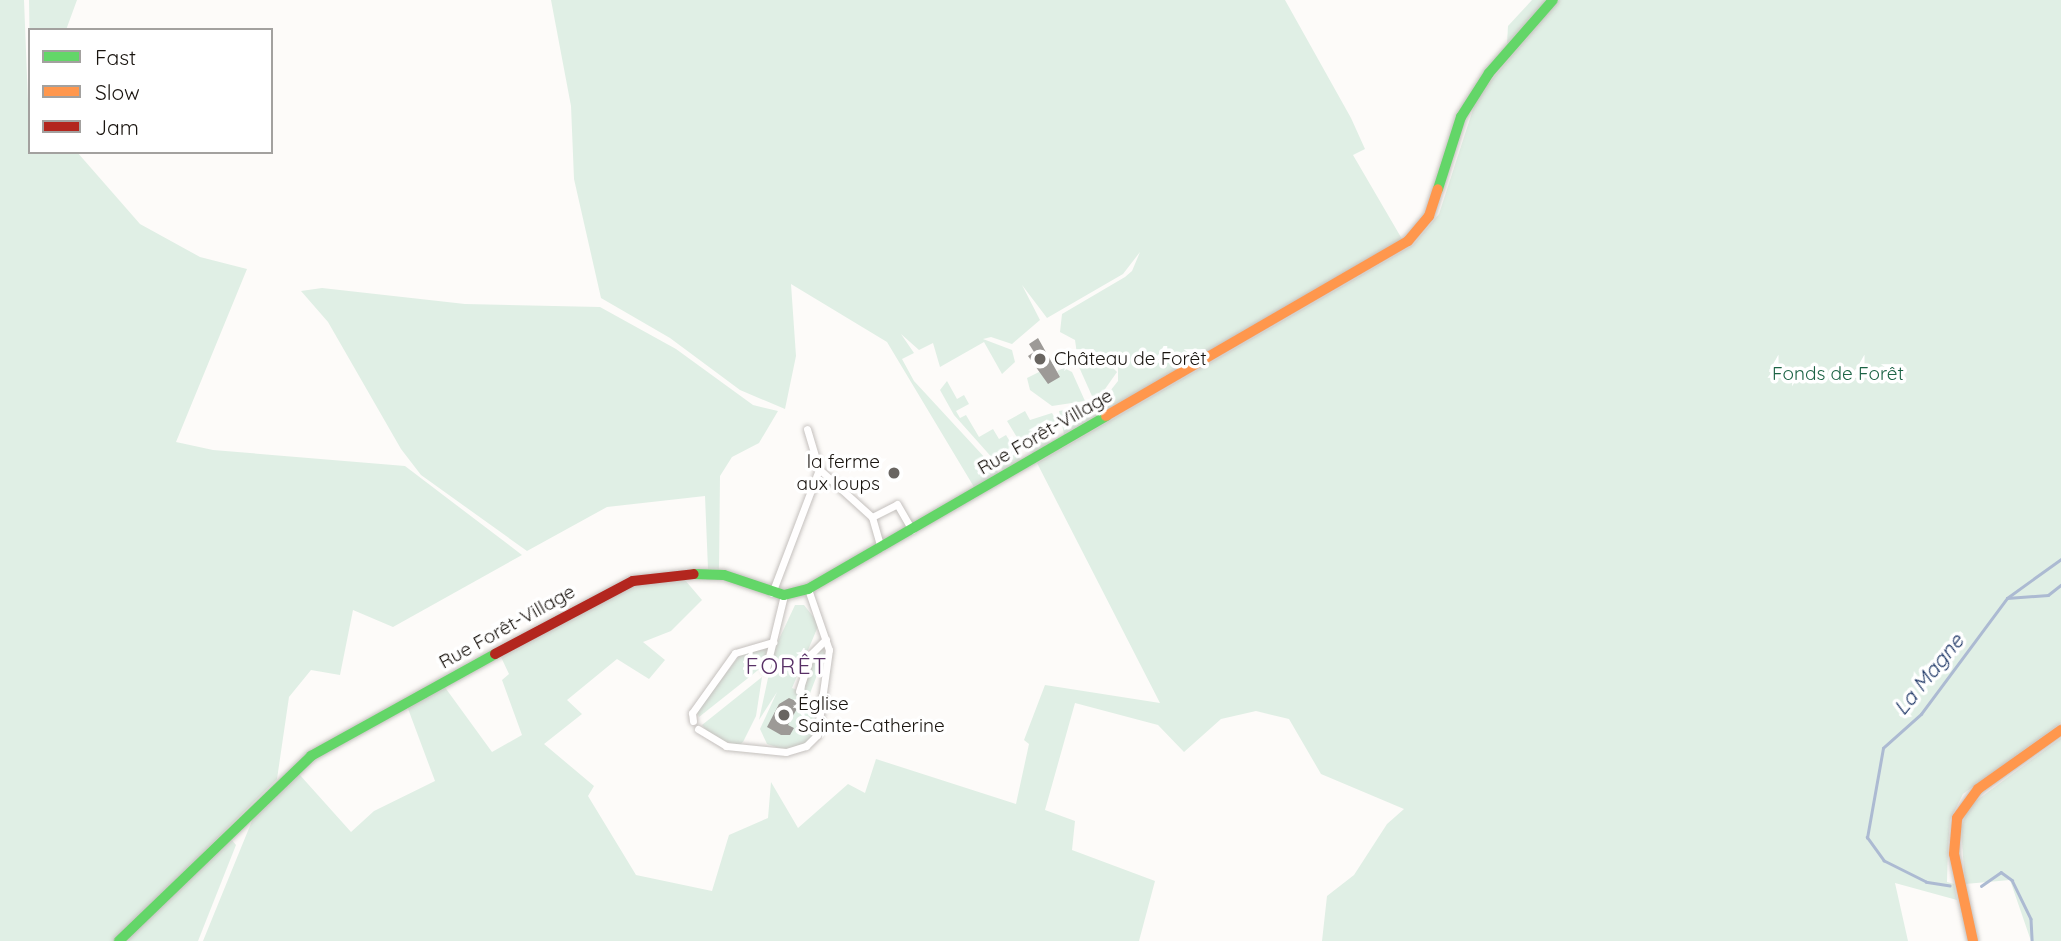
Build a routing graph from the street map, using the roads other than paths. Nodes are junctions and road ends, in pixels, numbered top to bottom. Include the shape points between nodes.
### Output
1 (1553, 0) edge
2 (807, 429) dead end
3 (819, 469) junction
4 (872, 517) junction
5 (912, 530) junction
6 (881, 548) junction
7 (808, 589) junction
8 (778, 594) junction
9 (826, 639) junction
10 (773, 642) junction
11 (766, 670) dead end
12 (799, 691) dead end
13 (692, 721) dead end
14 (698, 729) dead end
15 (2061, 730) edge
16 (120, 941) edge
17 (1973, 941) edge

1 - 5 street, Rue Forêt-Village via 1489,72 1461,117 1429,216 1408,241
2 - 3 street
3 - 4 street
3 - 8 street
4 - 5 street via 897,504
4 - 6 street
5 - 6 street, Rue Forêt-Village
6 - 7 street, Rue Forêt-Village
7 - 8 street, Rue Forêt-Village
7 - 9 street
8 - 10 street
8 - 16 street, Rue Forêt-Village via 724,575 633,581 311,755
9 - 12 street via 811,654
9 - 14 street via 821,725 806,746 796,752 746,750 726,746
10 - 11 street
10 - 13 street via 735,653 692,713
15 - 17 street via 1978,789 1958,818 1954,854

